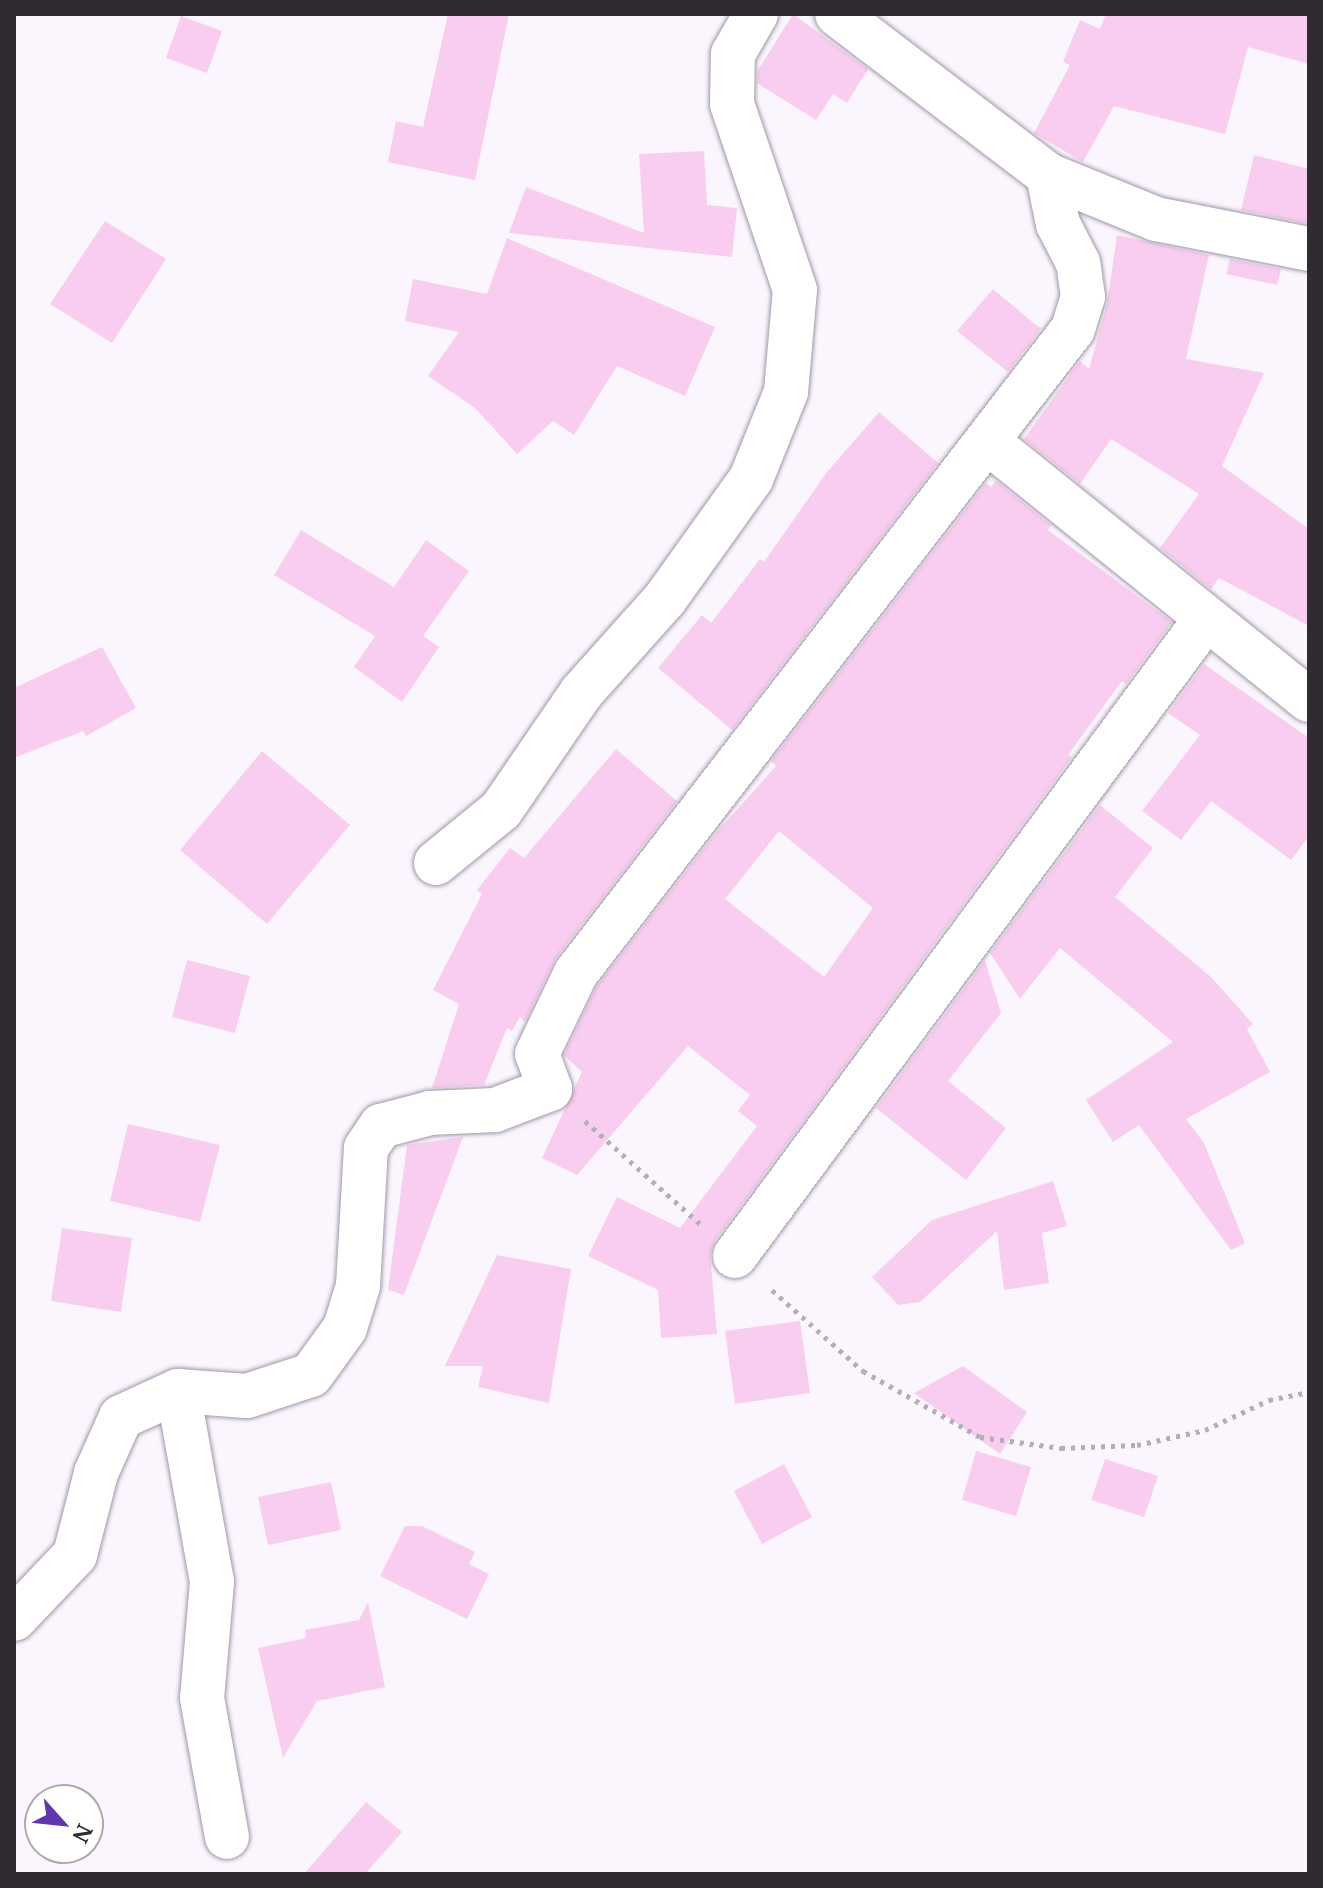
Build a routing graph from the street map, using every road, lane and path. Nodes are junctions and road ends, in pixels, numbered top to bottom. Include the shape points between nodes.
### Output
1 (756, 14) edge
2 (837, 14) edge
3 (1048, 175) junction
4 (1309, 249) edge
5 (989, 443) junction
6 (1205, 620) junction
7 (1309, 700) edge
8 (436, 863) dead end
9 (550, 1089) junction
10 (735, 1256) junction
11 (178, 1391) junction
12 (1309, 1392) edge
13 (14, 1619) edge
14 (227, 1837) dead end

1 - 8 street via 733,54 732,104 795,290 786,392 751,479 665,599 581,693 501,810
2 - 3 street
3 - 4 street via 1156,219
3 - 5 street via 1058,224 1078,263 1083,297 1073,329
5 - 6 street
5 - 9 street via 576,973 537,1054
6 - 7 street
6 - 10 street
9 - 10 path
9 - 11 street via 495,1110 430,1113 381,1126 366,1148 358,1286 345,1328 311,1375 247,1396
10 - 12 path via 863,1371 980,1437 1061,1448 1137,1445 1205,1430 1269,1400
11 - 13 street via 121,1417 96,1473 75,1555
11 - 14 street via 212,1582 202,1698

